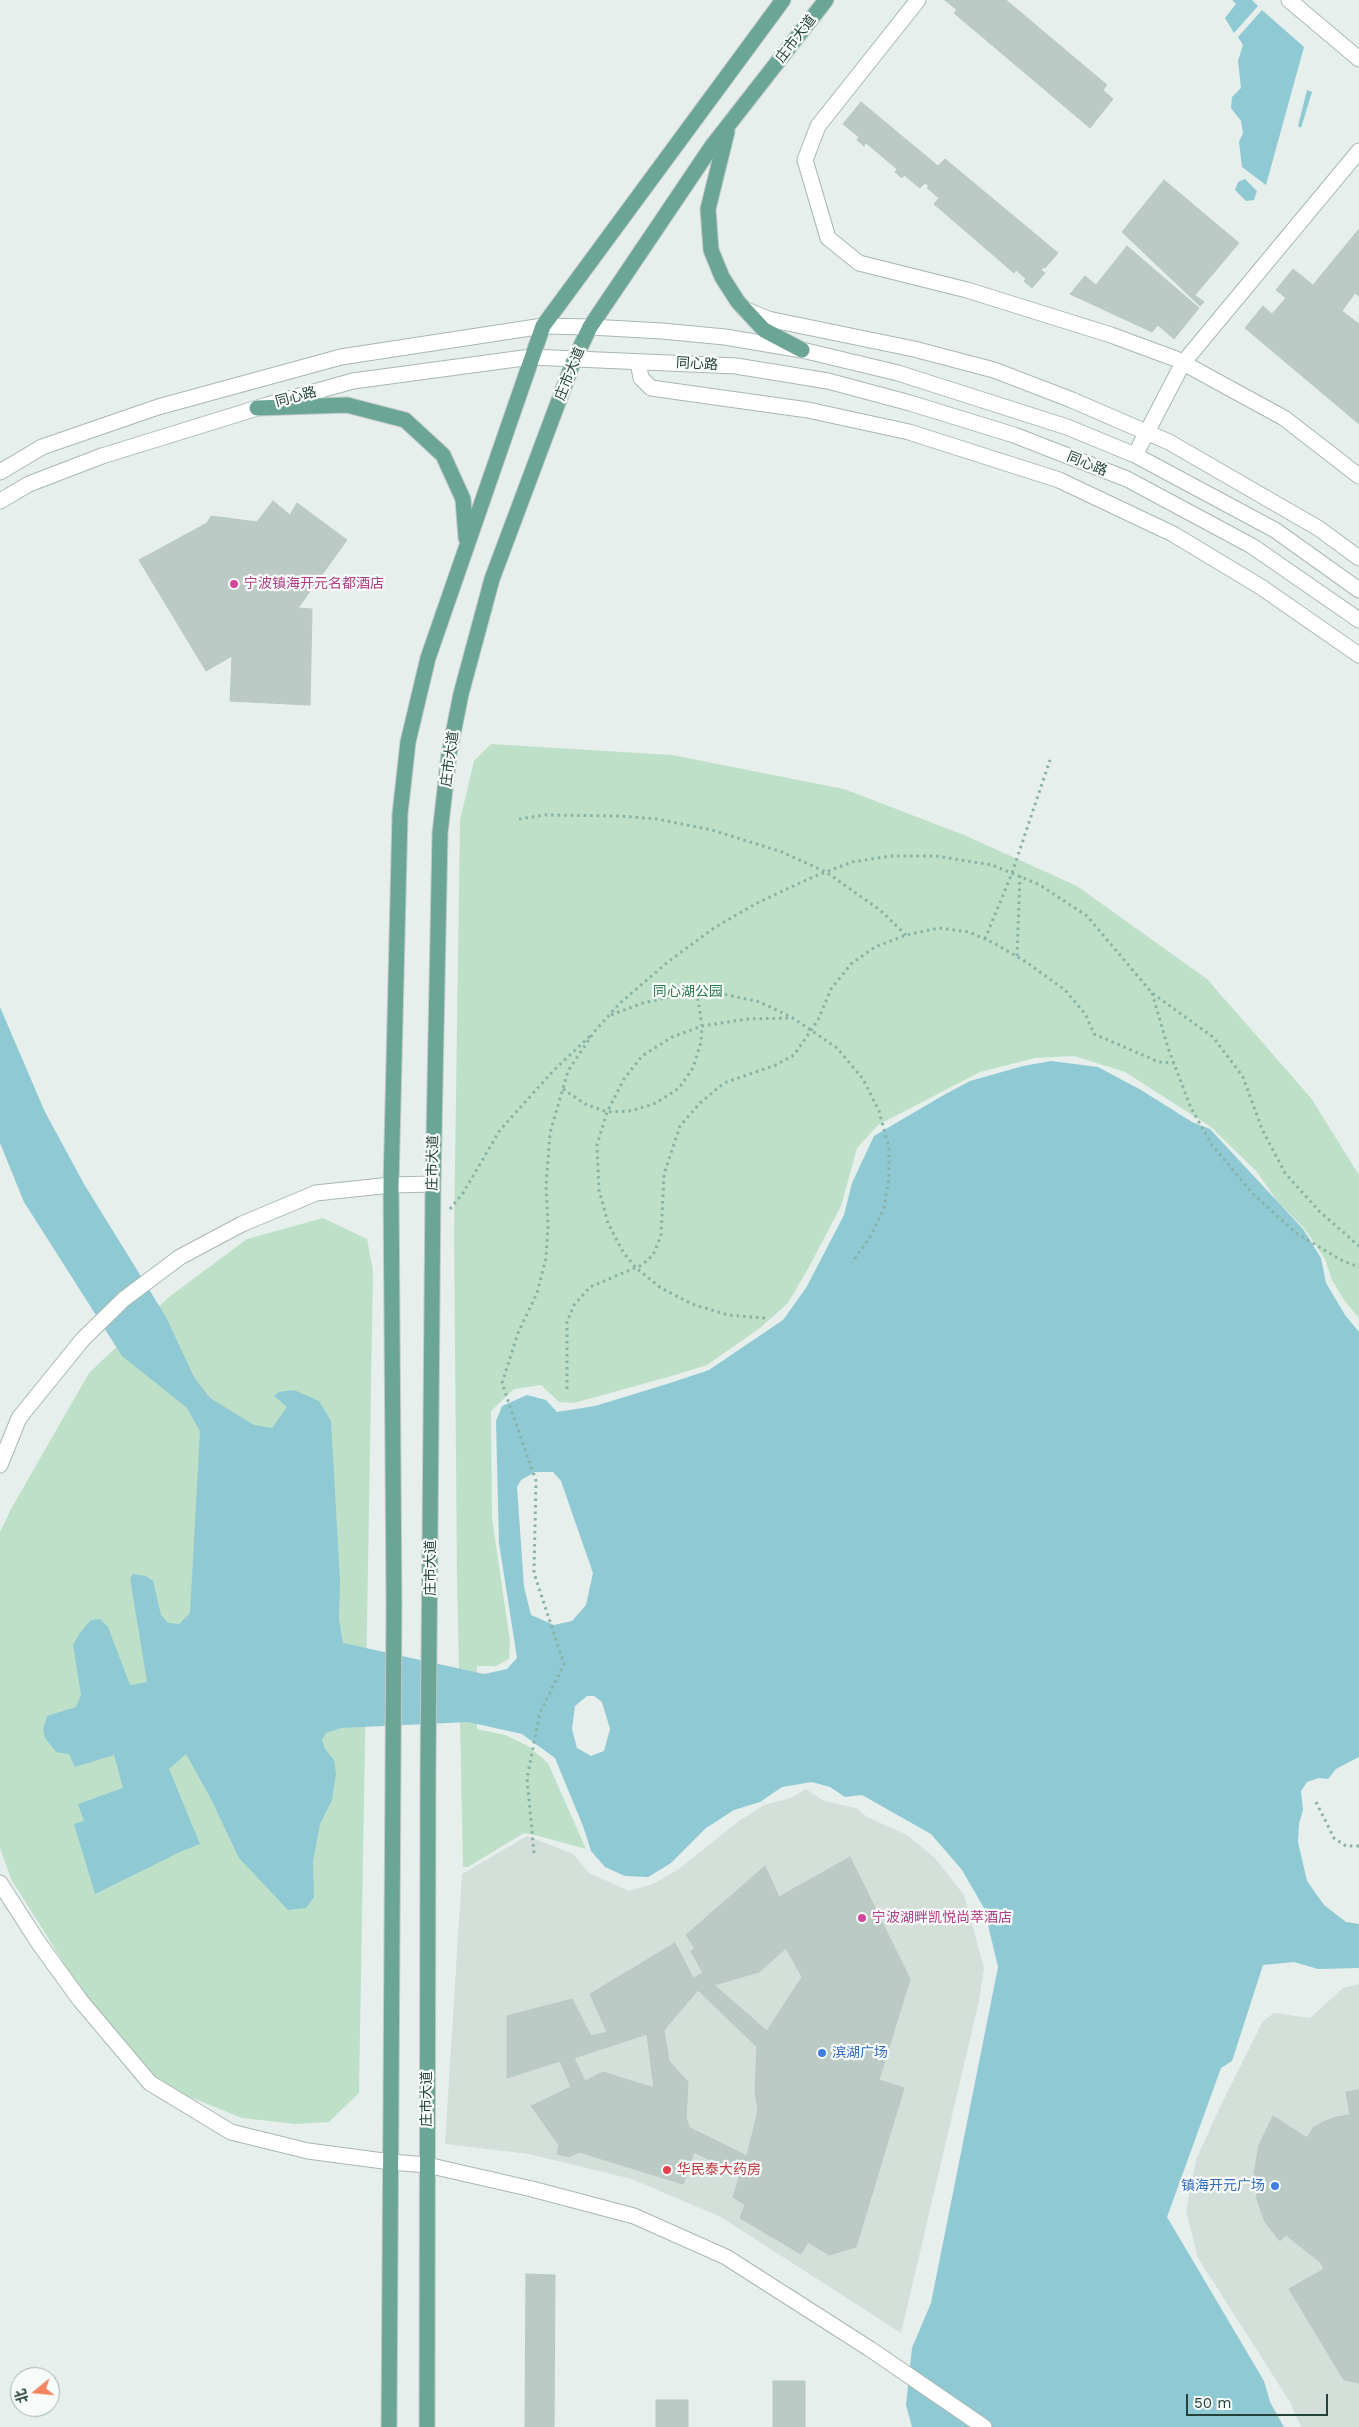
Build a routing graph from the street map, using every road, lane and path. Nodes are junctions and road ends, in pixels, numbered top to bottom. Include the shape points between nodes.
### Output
1 (783, 0) edge
2 (826, 0) edge
3 (918, 0) edge
4 (1289, 0) edge
5 (1359, 60) edge
6 (729, 125) junction
7 (1359, 151) edge
8 (744, 309) junction
9 (543, 326) junction
10 (590, 326) junction
11 (802, 350) junction
12 (531, 357) junction
13 (574, 360) junction
14 (638, 362) junction
15 (1183, 363) junction
16 (257, 408) junction
17 (1147, 432) junction
18 (1135, 455) junction
19 (0, 472) edge
20 (1359, 476) edge
21 (0, 501) edge
22 (466, 545) junction
23 (1359, 558) edge
24 (1359, 590) edge
25 (1359, 620) edge
26 (1359, 655) edge
27 (1050, 760) dead end
28 (519, 819) dead end
29 (826, 872) junction
30 (1012, 873) junction
31 (1020, 876) junction
32 (906, 935) junction
33 (985, 938) junction
34 (1018, 957) junction
35 (1152, 993) junction
36 (697, 994) junction
37 (609, 1015) junction
38 (793, 1018) junction
39 (702, 1026) junction
40 (812, 1030) junction
41 (594, 1032) junction
42 (1174, 1063) junction
43 (563, 1089) junction
44 (607, 1112) junction
45 (432, 1184) junction
46 (391, 1185) junction
47 (432, 1231) junction
48 (1359, 1246) edge
49 (852, 1263) dead end
50 (1359, 1267) edge
51 (636, 1268) junction
52 (765, 1318) dead end
53 (567, 1389) dead end
54 (0, 1465) edge
55 (1316, 1802) dead end
56 (1359, 1846) edge
57 (534, 1853) dead end
58 (0, 1883) edge
59 (391, 2162) junction
60 (427, 2165) junction
61 (389, 2427) edge
62 (427, 2427) edge
63 (984, 2427) edge

1 - 9 main road
2 - 6 main road, 庄市大道
3 - 15 street via 818,126 805,160 828,238 859,263 967,290 1110,335
4 - 5 street
6 - 8 main road via 708,209 711,250 722,277
6 - 10 main road, 庄市大道
7 - 15 street
8 - 11 main road via 764,330
8 - 17 street via 768,319 914,348 994,370
9 - 10 street, 同心路
9 - 12 main road
9 - 19 street, 同心路 via 333,359 158,407 42,447
10 - 11 street, 同心路 via 725,337
10 - 13 main road, 庄市大道
11 - 18 street, 同心路 via 941,386 1067,427
12 - 13 street, 同心路
12 - 16 street, 同心路 via 353,381
12 - 22 main road
13 - 14 street, 同心路
13 - 45 main road, 庄市大道 via 492,579 461,694 449,754 440,833
14 - 25 street, 同心路 via 736,366 828,381 1014,435 1128,479 1252,546
14 - 26 street via 641,378 651,388 808,410 909,432 1059,480 1173,534 1261,587
15 - 17 street
15 - 20 street via 1284,418
16 - 21 street, 同心路 via 102,456 29,484
16 - 22 main road via 347,405 405,420 443,455 463,499
17 - 18 street
17 - 23 street via 1245,484 1318,528
18 - 24 street, 同心路 via 1275,530
22 - 46 main road via 428,658 408,742 400,814
27 - 30 path
28 - 29 path via 545,815 657,819 721,833 782,852
29 - 30 path via 852,862 900,856 946,857 992,865
29 - 32 path via 880,910
29 - 37 path via 757,903 714,928 669,961
30 - 31 path
30 - 33 path
31 - 34 path
31 - 35 path via 1040,885 1087,916
32 - 33 path via 939,928
32 - 40 path via 875,947 851,964 831,989
33 - 34 path
34 - 42 path via 1065,990 1086,1015 1094,1034 1159,1062
35 - 42 path
35 - 48 path via 1213,1037 1243,1077 1262,1129 1285,1173 1318,1211
36 - 37 path via 643,1003
36 - 38 path via 723,994 760,1002
36 - 39 path
37 - 41 path
38 - 39 path via 747,1019
38 - 40 path
39 - 44 path via 672,1037 642,1056 624,1079
39 - 44 path via 701,1042 692,1068 679,1088 656,1104 631,1111
40 - 49 path via 837,1048 863,1079 879,1111 889,1148 884,1208
40 - 51 path via 794,1055 724,1084 700,1103 680,1126 664,1174 661,1236 654,1254
41 - 43 path via 568,1072
41 - 47 path via 554,1070 500,1130 463,1193
42 - 50 path via 1191,1108 1212,1145 1253,1194 1296,1232 1341,1260
43 - 44 path via 585,1104
43 - 57 path via 550,1133 546,1258 537,1293 518,1333 502,1383 536,1481 534,1574 564,1664 540,1713 527,1778
44 - 51 path via 597,1145 598,1190 608,1223 623,1252
45 - 46 street
45 - 47 main road, 庄市大道
46 - 54 street via 316,1193 242,1224 180,1257 124,1299 83,1339 19,1418
46 - 59 main road via 394,1604
47 - 60 main road, 庄市大道
51 - 52 path via 661,1288 692,1304 728,1315
51 - 53 path via 590,1287 574,1305 567,1322
55 - 56 path via 1334,1838 1346,1846
58 - 59 street via 80,2000 150,2082 230,2132 308,2151
59 - 60 street
59 - 61 main road
60 - 62 main road, 庄市大道
60 - 63 street via 634,2216 726,2257

